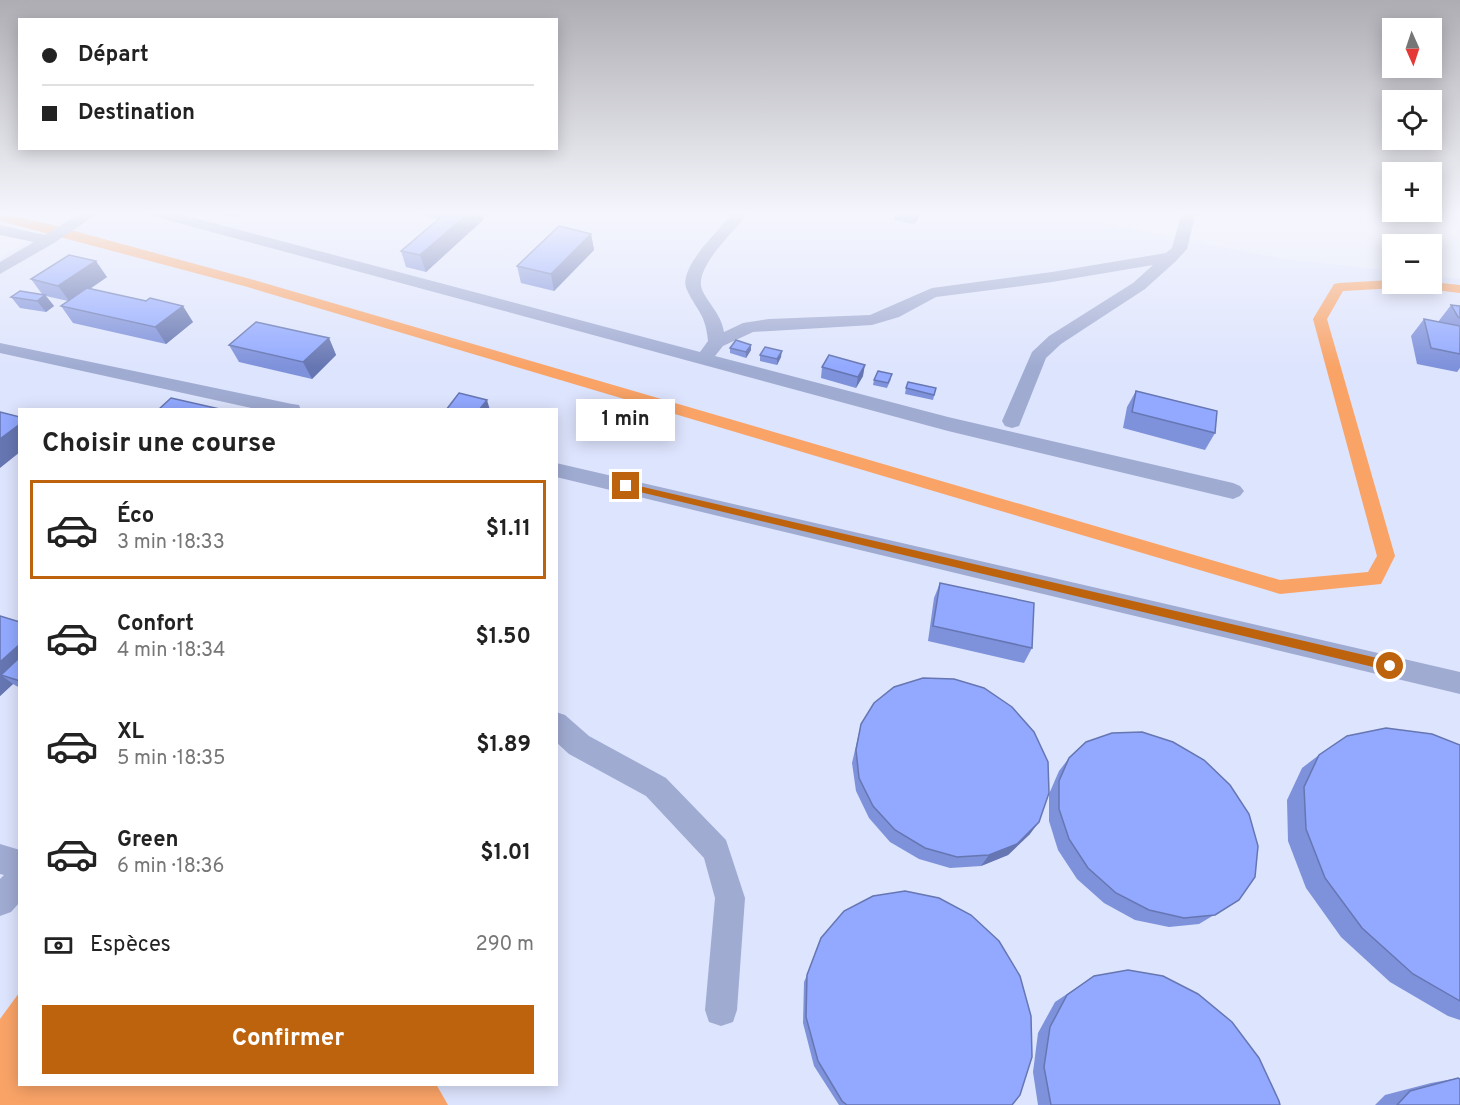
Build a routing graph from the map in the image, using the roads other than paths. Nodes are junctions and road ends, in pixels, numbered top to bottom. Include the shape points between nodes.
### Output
1 (348, 264) edge
2 (699, 264) edge
3 (1132, 264) edge
4 (1164, 264) edge
5 (717, 342) junction
6 (0, 348) edge
7 (28, 354) junction
8 (704, 358) junction
9 (0, 362) edge
10 (283, 408) edge
11 (1012, 421) dead end
12 (558, 470) edge
13 (1233, 491) dead end
14 (1460, 682) edge
15 (558, 726) edge
16 (0, 859) edge
17 (18, 864) edge
18 (18, 882) edge
19 (0, 901) edge
20 (721, 1010) dead end

1 - 8 street
2 - 5 street via 693,286 714,320
3 - 5 street via 932,293 872,320 749,327
4 - 11 street via 1139,286 1055,340 1038,356
5 - 8 street
6 - 7 street
7 - 9 street
7 - 10 street
8 - 13 street via 948,424
12 - 14 street
15 - 20 street via 579,745 656,787 716,850 730,898
16 - 17 street
18 - 19 street

